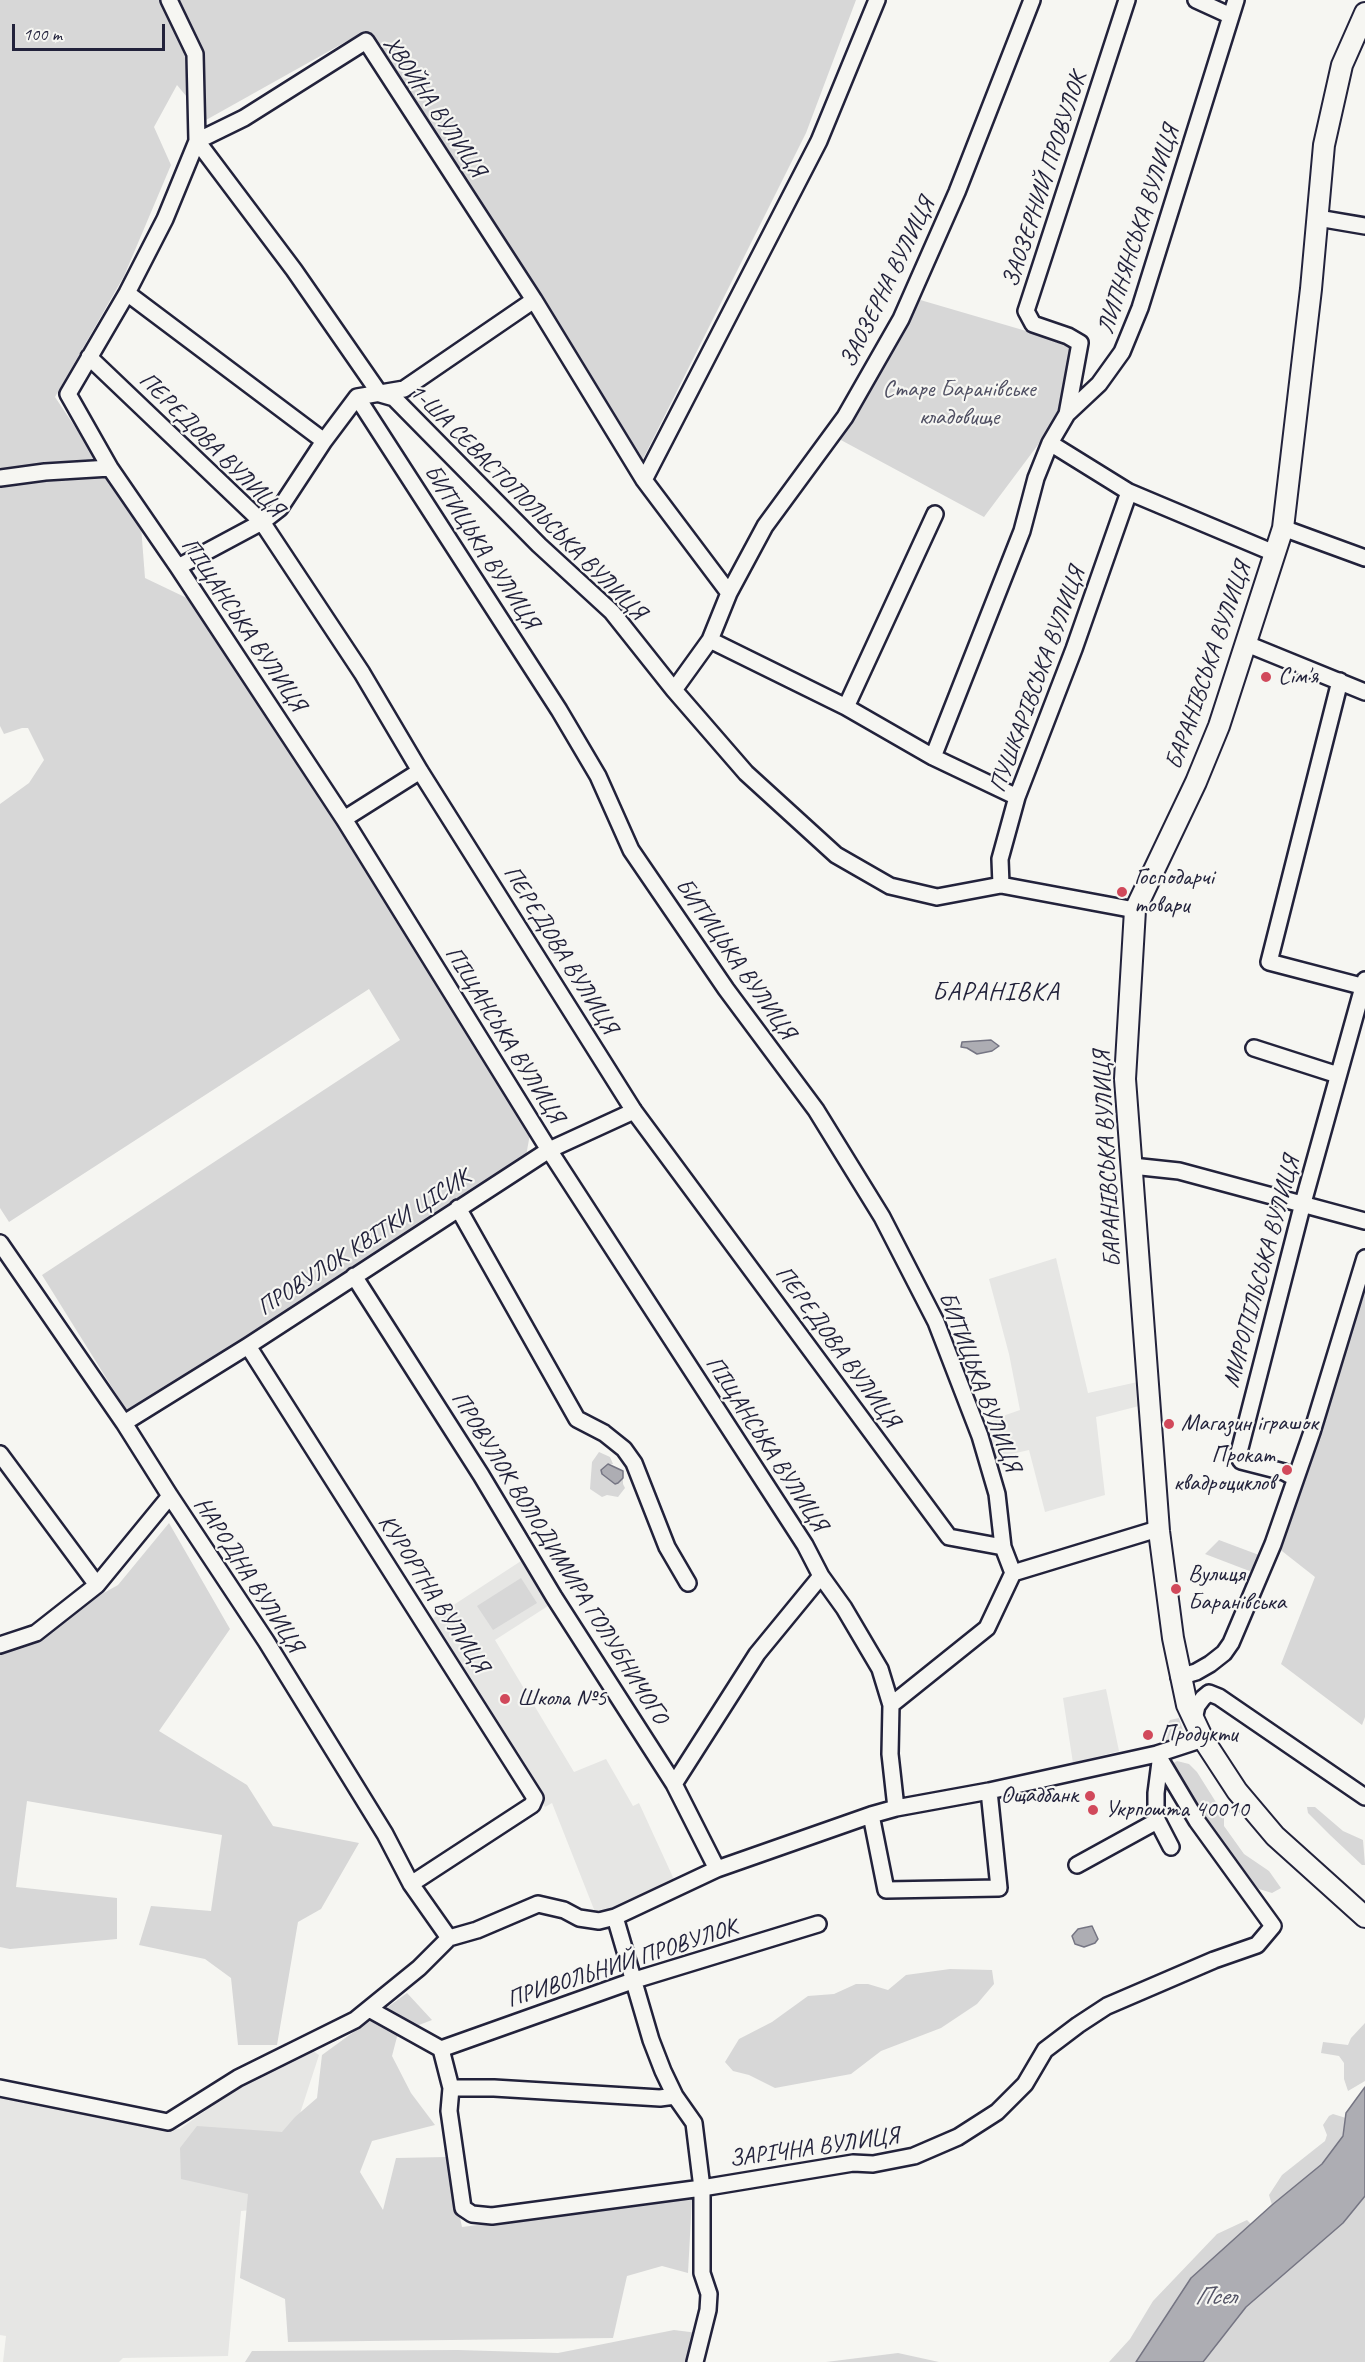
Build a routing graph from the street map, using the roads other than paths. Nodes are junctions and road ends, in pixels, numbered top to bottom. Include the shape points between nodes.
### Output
1 (169, 0) edge
2 (877, 0) edge
3 (1032, 0) edge
4 (1127, 0) edge
5 (1196, 0) edge
6 (1236, 0) edge
7 (1365, 13) edge
8 (1232, 16) junction
9 (197, 141) junction
10 (1318, 218) junction
11 (1365, 226) edge
12 (128, 293) junction
13 (534, 300) junction
14 (89, 357) junction
15 (380, 394) junction
16 (357, 397) junction
17 (1067, 414) junction
18 (324, 441) junction
19 (1050, 443) junction
20 (110, 468) junction
21 (0, 478) edge
22 (644, 480) junction
23 (1129, 492) junction
24 (935, 514) dead end
25 (262, 522) junction
26 (1283, 528) junction
27 (1274, 554) junction
28 (1365, 558) edge
29 (178, 567) junction
30 (729, 593) junction
31 (710, 640) junction
32 (1247, 644) junction
33 (1340, 681) junction
34 (674, 690) junction
35 (1365, 692) edge
36 (846, 707) junction
37 (933, 757) junction
38 (420, 771) junction
39 (1017, 797) junction
40 (344, 819) junction
41 (1001, 885) junction
42 (1135, 910) junction
43 (1364, 984) edge
44 (1254, 1048) dead end
45 (1338, 1075) junction
46 (634, 1111) junction
47 (549, 1150) junction
48 (1131, 1166) junction
49 (1303, 1203) junction
50 (458, 1208) junction
51 (1365, 1221) edge
52 (0, 1243) edge
53 (1365, 1258) edge
54 (354, 1276) junction
55 (248, 1347) junction
56 (124, 1423) junction
57 (0, 1454) edge
58 (1295, 1478) junction
59 (170, 1496) junction
60 (1159, 1531) junction
61 (1003, 1547) junction
62 (1012, 1573) junction
63 (821, 1576) junction
64 (688, 1583) dead end
65 (97, 1585) junction
66 (0, 1645) edge
67 (1179, 1677) junction
68 (1209, 1693) junction
69 (891, 1706) junction
70 (1194, 1719) junction
71 (1203, 1739) junction
72 (1159, 1758) junction
73 (674, 1784) junction
74 (989, 1791) junction
75 (1365, 1797) edge
76 (896, 1808) junction
77 (871, 1815) junction
78 (1157, 1821) junction
79 (1171, 1847) dead end
80 (1077, 1865) dead end
81 (717, 1869) junction
82 (411, 1884) junction
83 (1363, 1915) edge
84 (615, 1917) junction
85 (818, 1924) dead end
86 (449, 1938) junction
87 (635, 1980) junction
88 (369, 2009) junction
89 (441, 2049) junction
90 (0, 2088) edge
91 (451, 2088) junction
92 (675, 2096) junction
93 (702, 2188) junction
94 (695, 2362) edge

1 - 9 street via 195,54
2 - 22 street via 819,141
3 - 30 street, ЗАОЗЕРНА ВУЛИЦЯ via 957,192 902,319 845,417 765,526
4 - 17 street, ЗАОЗЕРНИЙ ПРОВУЛОК via 1026,311 1033,324 1080,343
5 - 8 street
6 - 8 street, ЛИПНЯНСЬКА ВУЛИЦЯ
7 - 10 main road, БАРАНІВСЬКА ВУЛИЦЯ via 1342,65 1324,146
8 - 17 street, ЛИПНЯНСЬКА ВУЛИЦЯ via 1140,308 1122,352 1099,384
9 - 12 street via 165,219
9 - 13 street, ХВОЙНА ВУЛИЦЯ via 244,118 366,41
9 - 15 street, 1-ША СЕВАСТОПОЛЬСЬКА ВУЛИЦЯ
10 - 11 street
10 - 26 main road, БАРАНІВСЬКА ВУЛИЦЯ
12 - 14 street
12 - 18 street
13 - 15 street via 404,389
13 - 22 street, ХВОЙНА ВУЛИЦЯ
14 - 20 street, ПІЩАНСЬКА ВУЛИЦЯ via 68,394
14 - 25 street, ПЕРЕДОВА ВУЛИЦЯ
15 - 16 street
15 - 34 street, 1-ША СЕВАСТОПОЛЬСЬКА ВУЛИЦЯ via 394,398 540,546 612,612
16 - 18 street
16 - 61 street, БИТИЦЬКА ВУЛИЦЯ via 560,711 598,776 631,850 816,1110 882,1217 936,1322 980,1436 997,1494
17 - 19 street, ЛИПНЯНСЬКА ВУЛИЦЯ
18 - 25 street via 280,508
19 - 23 street
19 - 37 street, ЛИПНЯНСЬКА ВУЛИЦЯ via 1022,531
20 - 21 street
20 - 29 street, ПІЩАНСЬКА ВУЛИЦЯ
22 - 30 street, ХВОЙНА ВУЛИЦЯ
23 - 27 street
23 - 39 street, ПУШКАРІВСЬКА ВУЛИЦЯ
24 - 36 street
25 - 29 street
25 - 38 street, ПЕРЕДОВА ВУЛИЦЯ via 362,673
26 - 27 main road, БАРАНІВСЬКА ВУЛИЦЯ
26 - 28 street
27 - 32 main road, БАРАНІВСЬКА ВУЛИЦЯ
29 - 40 street, ПІЩАНСЬКА ВУЛИЦЯ
30 - 31 street, ЗАОЗЕРНА ВУЛИЦЯ
31 - 34 street, ЗАОЗЕРНА ВУЛИЦЯ
31 - 36 street
32 - 33 street
32 - 42 main road, БАРАНІВСЬКА ВУЛИЦЯ via 1200,773
33 - 35 street
33 - 43 street via 1269,962
34 - 41 street, 1-ША СЕВАСТОПОЛЬСЬКА ВУЛИЦЯ via 746,773 836,855 890,886 937,897
36 - 37 street
37 - 39 street
38 - 40 street
38 - 46 street, ПЕРЕДОВА ВУЛИЦЯ
39 - 41 street, ПУШКАРІВСЬКА ВУЛИЦЯ via 1000,859
40 - 47 street, ПІЩАНСЬКА ВУЛИЦЯ
41 - 42 street, 1-ША СЕВАСТОПОЛЬСЬКА ВУЛИЦЯ
42 - 48 main road, БАРАНІВСЬКА ВУЛИЦЯ via 1125,1079
43 - 45 street, МИРОПІЛЬСЬКА ВУЛИЦЯ
44 - 45 street
45 - 49 street, МИРОПІЛЬСЬКА ВУЛИЦЯ
46 - 47 street, ПРОВУЛОК КВІТКИ ЦІСИК
46 - 61 street, ПЕРЕДОВА ВУЛИЦЯ via 949,1537
47 - 50 street, ПРОВУЛОК КВІТКИ ЦІСИК
47 - 63 street, ПІЩАНСЬКА ВУЛИЦЯ via 781,1507
48 - 49 street via 1179,1171
48 - 60 main road, БАРАНІВСЬКА ВУЛИЦЯ
49 - 51 street
49 - 58 street, МИРОПІЛЬСЬКА ВУЛИЦЯ via 1238,1456 1241,1461
50 - 54 street, ПРОВУЛОК КВІТКИ ЦІСИК
50 - 64 street via 577,1419 604,1433 634,1463 663,1539
52 - 56 street, НАРОДНА ВУЛИЦЯ
53 - 58 street
54 - 55 street, ПРОВУЛОК КВІТКИ ЦІСИК
54 - 73 street, ПРОВУЛОК ВОЛОДИМИРА ГОЛУБНИЧОГО
55 - 56 street, ПРОВУЛОК КВІТКИ ЦІСИК
55 - 82 street, КУРОРТНА ВУЛИЦЯ via 535,1798 532,1805
56 - 59 street, НАРОДНА ВУЛИЦЯ
57 - 65 street
58 - 67 street via 1273,1544 1231,1643 1210,1664
59 - 65 street
59 - 82 street, НАРОДНА ВУЛИЦЯ via 266,1641 385,1834
60 - 62 street
60 - 67 main road, БАРАНІВСЬКА ВУЛИЦЯ
61 - 62 street, БИТИЦЬКА ВУЛИЦЯ
62 - 69 street via 987,1628
63 - 69 street, ПІЩАНСЬКА ВУЛИЦЯ via 880,1669
63 - 73 street via 757,1654
65 - 66 street via 36,1633
67 - 68 street
67 - 70 main road, БАРАНІВСЬКА ВУЛИЦЯ
68 - 70 street via 1197,1706
68 - 75 street
69 - 76 street, ПІЩАНСЬКА ВУЛИЦЯ via 890,1754
70 - 71 main road, БАРАНІВСЬКА ВУЛИЦЯ
71 - 72 street
71 - 83 main road, БАРАНІВСЬКА ВУЛИЦЯ via 1237,1791 1275,1836
72 - 74 street
72 - 78 street
72 - 93 street, ЗАРІЧНА ВУЛИЦЯ via 1197,1821 1273,1926 1257,1945 1107,2006 1046,2050 1025,2084 997,2112 958,2137 914,2156
73 - 81 street, ПРОВУЛОК ВОЛОДИМИРА ГОЛУБНИЧОГО
74 - 76 street
74 - 77 street via 999,1888 886,1890
76 - 77 street
77 - 81 street
78 - 79 street
78 - 80 street
81 - 84 street
82 - 86 street, НАРОДНА ВУЛИЦЯ
84 - 86 street via 599,1921 579,1918 538,1904
84 - 87 street
85 - 87 street, ПРИВОЛЬНИЙ ПРОВУЛОК
86 - 88 street
87 - 89 street, ПРИВОЛЬНИЙ ПРОВУЛОК
87 - 92 street via 651,2040
88 - 89 street
88 - 90 street via 355,2020 238,2078 168,2122
89 - 91 street
91 - 92 street
91 - 93 street, ЗАРІЧНА ВУЛИЦЯ via 449,2111 463,2208 472,2214 492,2216
92 - 93 street via 694,2123
93 - 94 street via 702,2273 709,2294

